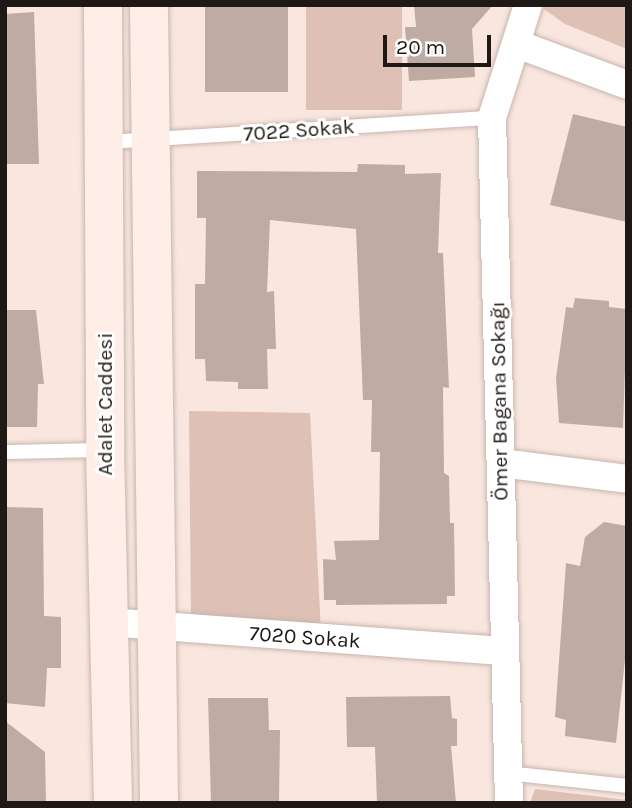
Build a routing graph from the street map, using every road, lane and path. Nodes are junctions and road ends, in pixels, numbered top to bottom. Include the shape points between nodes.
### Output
1 (103, 5) edge
2 (149, 5) edge
3 (528, 5) edge
4 (517, 44) junction
5 (627, 85) edge
6 (492, 118) junction
7 (149, 139) junction
8 (106, 142) junction
9 (105, 450) junction
10 (5, 452) edge
11 (501, 463) junction
12 (627, 479) edge
13 (107, 622) junction
14 (158, 626) junction
15 (502, 651) junction
16 (507, 773) junction
17 (627, 786) edge
18 (113, 803) edge
19 (159, 803) edge
20 (509, 803) edge

1 - 8 street, Adalet Caddesi
2 - 7 street
3 - 4 street, Ömer Bagana Sokağı
4 - 5 street
4 - 6 street, Ömer Bagana Sokağı
6 - 7 lane, 7022 Sokak
6 - 11 street, Ömer Bagana Sokağı
7 - 8 lane, 7022 Sokak
7 - 14 street
8 - 9 street, Adalet Caddesi
9 - 10 lane
9 - 13 street, Adalet Caddesi
11 - 12 street
11 - 15 street, Ömer Bagana Sokağı
13 - 14 street, 7020 Sokak
13 - 18 street, Adalet Caddesi
14 - 15 street, 7020 Sokak
14 - 19 street
15 - 16 street, Ömer Bagana Sokağı
16 - 17 lane
16 - 20 street, Ömer Bagana Sokağı

